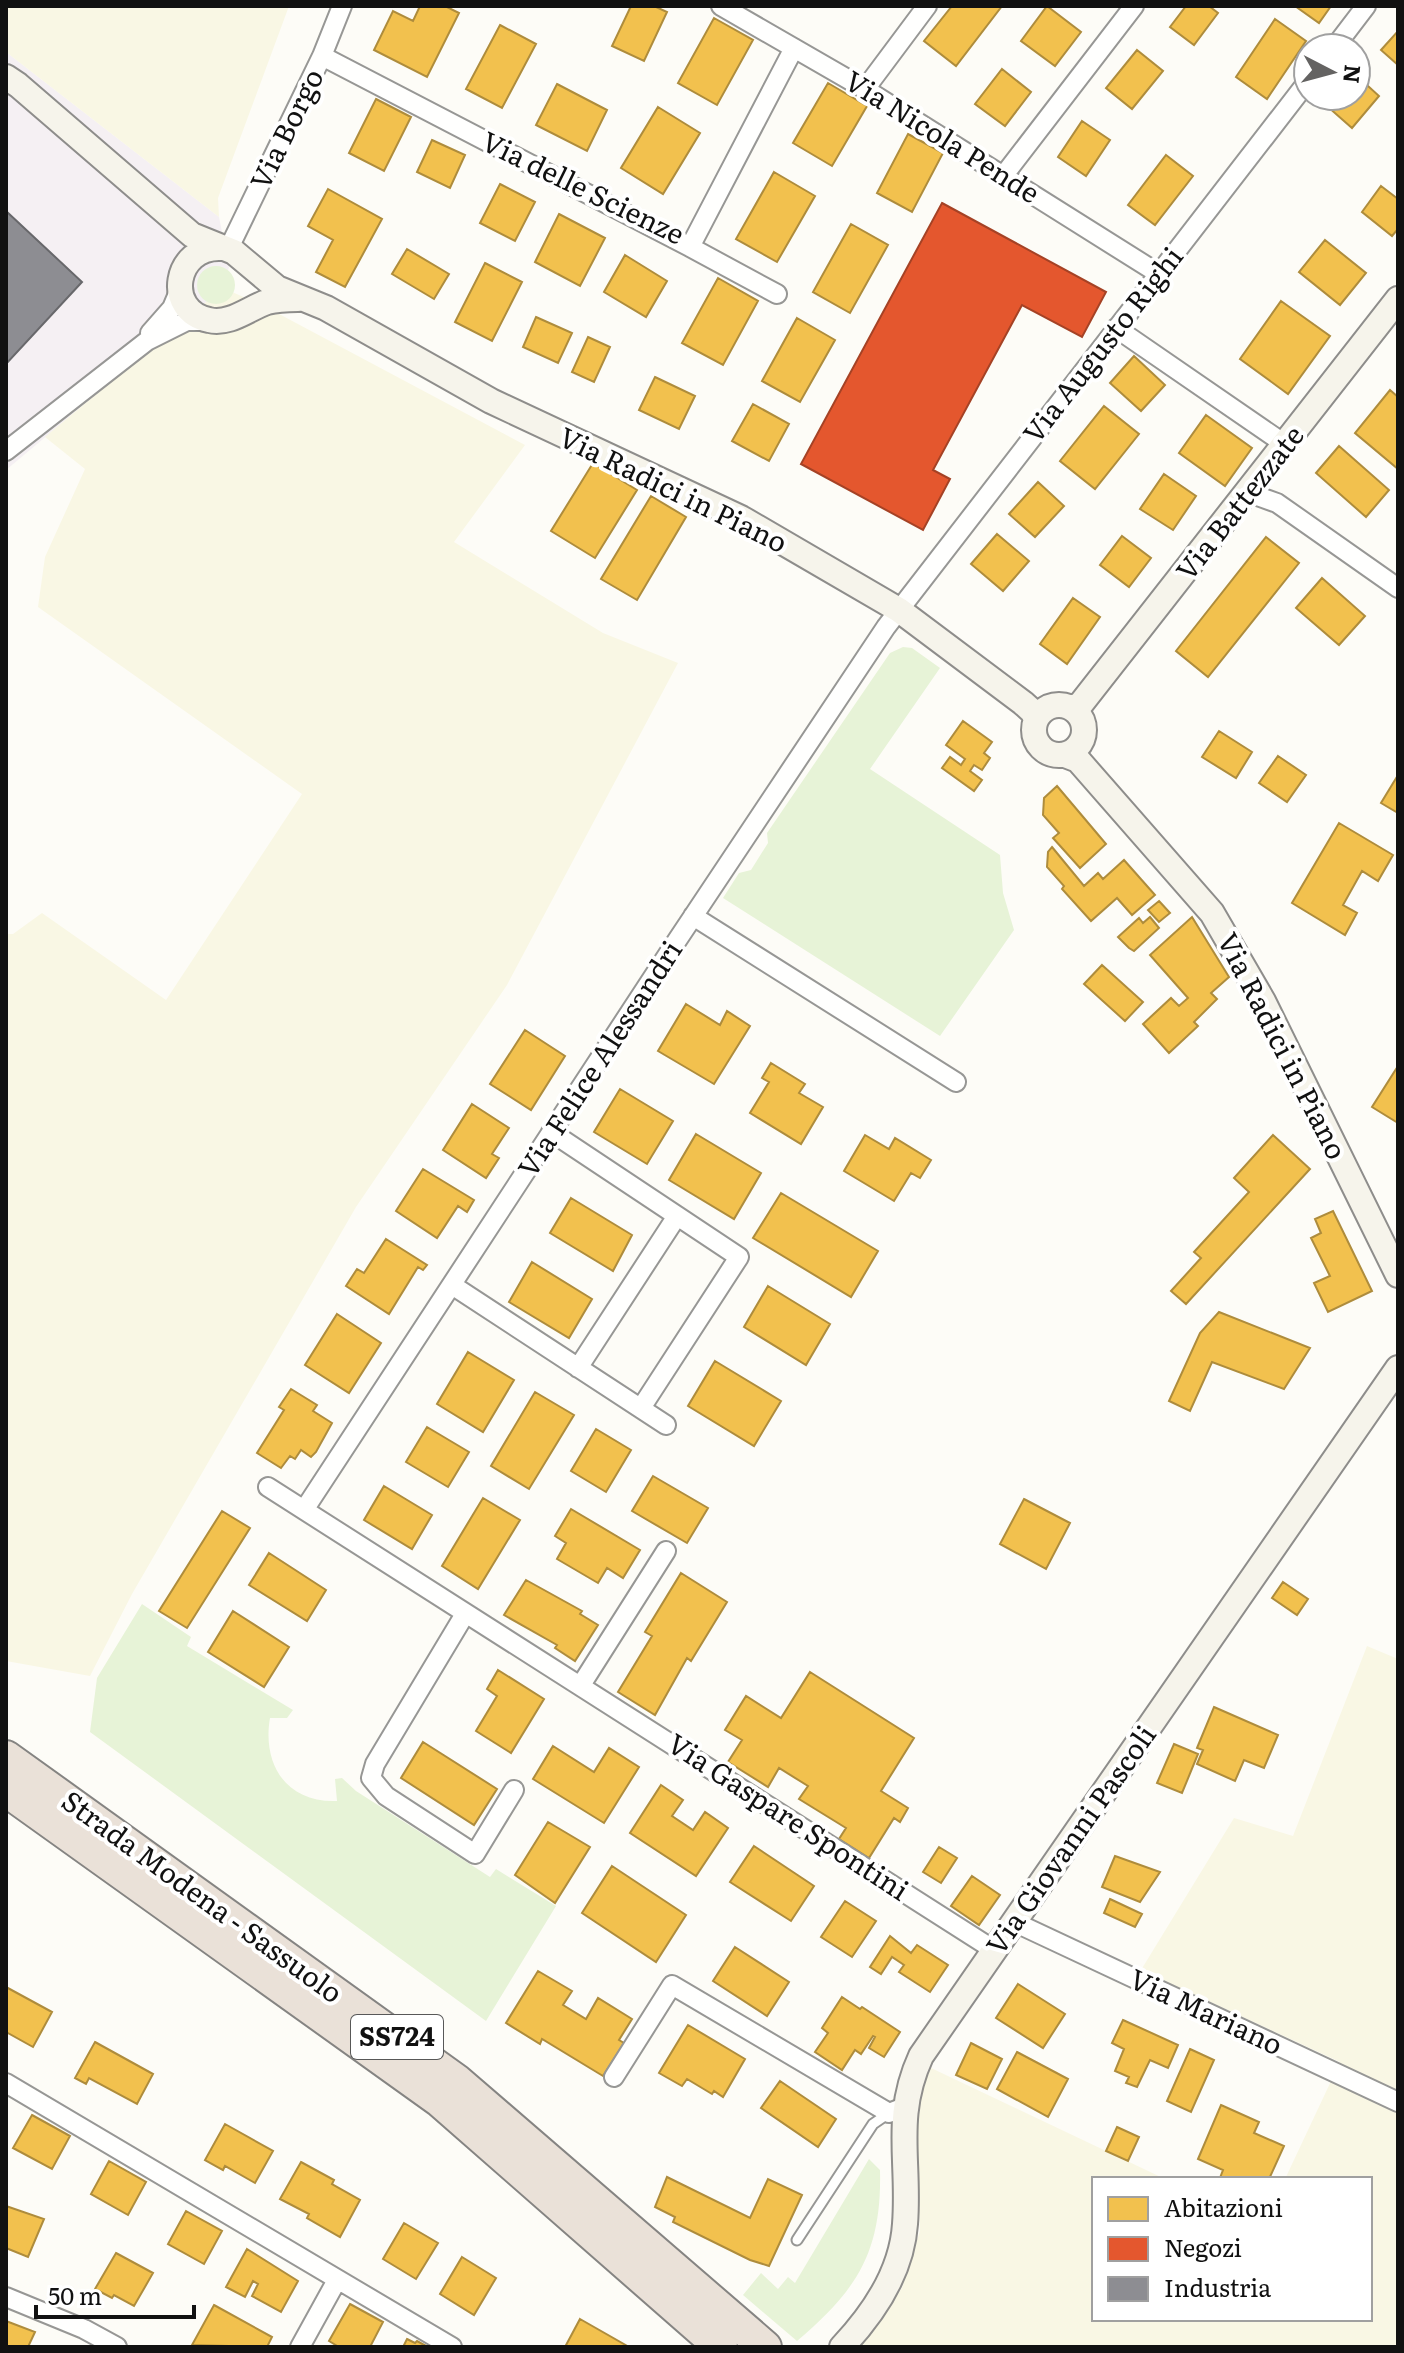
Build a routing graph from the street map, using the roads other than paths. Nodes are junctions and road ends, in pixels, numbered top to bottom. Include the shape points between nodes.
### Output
1 (342, 6) edge
2 (721, 6) edge
3 (927, 6) edge
4 (1134, 6) edge
5 (1366, 6) edge
6 (1346, 32) edge
7 (794, 48) junction
8 (322, 56) junction
9 (6, 77) edge
10 (865, 89) junction
11 (1292, 102) edge
12 (1004, 175) junction
13 (153, 204) junction
14 (690, 247) junction
15 (231, 253) junction
16 (1159, 274) junction
17 (182, 278) junction
18 (777, 294) dead end
19 (298, 299) junction
20 (1398, 299) edge
21 (223, 319) junction
22 (1116, 328) junction
23 (131, 352) junction
24 (1286, 445) junction
25 (6, 451) edge
26 (1249, 493) junction
27 (1398, 588) edge
28 (899, 610) junction
29 (1077, 710) junction
30 (1037, 713) junction
31 (1073, 754) junction
32 (693, 916) junction
33 (956, 1082) dead end
34 (551, 1132) junction
35 (677, 1216) junction
36 (1398, 1275) edge
37 (452, 1285) junction
38 (578, 1368) junction
39 (1398, 1368) edge
40 (641, 1408) junction
41 (666, 1425) dead end
42 (268, 1487) dead end
43 (304, 1510) junction
44 (666, 1551) dead end
45 (465, 1614) junction
46 (581, 1685) junction
47 (6, 1757) edge
48 (6, 1790) edge
49 (514, 1790) dead end
50 (1014, 1922) junction
51 (994, 1950) junction
52 (614, 2077) dead end
53 (6, 2083) edge
54 (1398, 2102) edge
55 (897, 2110) junction
56 (797, 2240) dead end
57 (337, 2280) junction
58 (6, 2297) edge
59 (117, 2347) edge
60 (300, 2347) edge
61 (452, 2347) edge
62 (721, 2347) edge
63 (765, 2347) edge
64 (842, 2347) edge

1 - 8 street, Via Borgo
2 - 7 street, Via Nicola Pende
3 - 10 street
4 - 12 street
5 - 6 street
7 - 10 street, Via Nicola Pende
7 - 14 street, Via delle Scienze
8 - 14 street, Via delle Scienze
8 - 15 street, Via Borgo
9 - 13 street, Via Radici in Piano
10 - 12 street, Via Nicola Pende
11 - 16 street, Via Augusto Righi
12 - 16 street, Via Nicola Pende
13 - 15 street, Via Radici in Piano via 192,235
13 - 17 street, Via Radici in Piano via 173,232
14 - 18 street
15 - 17 street via 199,252
15 - 19 street, Via Radici in Piano
15 - 21 street via 250,270 253,287 247,304
16 - 22 street, Via Augusto Righi
17 - 21 street, Via Radici in Piano via 191,311 198,317
17 - 23 street via 164,318
19 - 21 street via 271,301
19 - 28 street, Via Radici in Piano via 326,308 491,401 741,518
20 - 24 street, Via Battezzate
21 - 23 street via 187,321
22 - 24 street
22 - 28 street, Via Augusto Righi
23 - 25 street
24 - 26 street, Via Battezzate
26 - 27 street via 1277,503
26 - 29 street, Via Battezzate
28 - 30 street, Via Radici in Piano
28 - 32 street, Via Felice Alessandri
29 - 30 street via 1056,705
29 - 31 street via 1084,732
30 - 31 street, Via Radici in Piano via 1034,731 1041,748 1051,754
31 - 36 street, Via Radici in Piano via 1212,913 1263,1001
32 - 33 street
32 - 34 street, Via Felice Alessandri
34 - 35 street
34 - 37 street, Via Felice Alessandri
35 - 38 street
35 - 40 street via 739,1257
37 - 38 street
37 - 43 street, Via Felice Alessandri
38 - 40 street
39 - 50 street, Via Giovanni Pascoli
40 - 41 street
42 - 43 street, Via Gaspare Spontini
43 - 45 street, Via Gaspare Spontini
44 - 46 street
45 - 46 street, Via Gaspare Spontini
45 - 49 street via 371,1778 386,1796 475,1854
46 - 51 street, Via Gaspare Spontini
47 - 63 highway, Strada Modena - Sassuolo / SS724 via 457,2081
48 - 62 highway, Strada Modena - Sassuolo via 439,2100
50 - 51 street, Via Giovanni Pascoli
50 - 54 street, Via Mariano
51 - 55 street, Via Giovanni Pascoli via 921,2056
52 - 55 street via 672,1985
53 - 57 street
55 - 56 lane via 873,2124
55 - 64 street, Via Giovanni Pascoli via 905,2225 901,2248 877,2304
57 - 60 street
57 - 61 street
58 - 59 street

